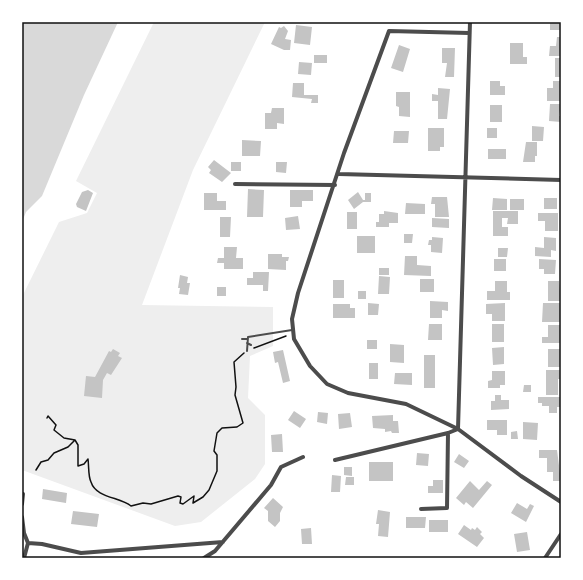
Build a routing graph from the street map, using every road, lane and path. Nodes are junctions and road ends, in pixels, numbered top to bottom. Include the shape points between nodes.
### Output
1 (470, 22) edge
2 (469, 33) junction
3 (339, 174) junction
4 (466, 178) junction
5 (561, 180) edge
6 (235, 184) dead end
7 (335, 185) junction
8 (292, 330) junction
9 (286, 337) dead end
10 (242, 339) dead end
11 (246, 339) junction
12 (246, 343) junction
13 (251, 345) dead end
14 (246, 350) junction
15 (48, 417) dead end
16 (458, 429) junction
17 (448, 433) junction
18 (75, 440) junction
19 (303, 457) dead end
20 (335, 460) dead end
21 (36, 470) dead end
22 (23, 494) dead end
23 (561, 502) edge
24 (22, 504) edge
25 (421, 508) dead end
26 (22, 517) edge
27 (561, 534) edge
28 (223, 542) junction
29 (28, 543) junction
30 (24, 558) edge
31 (204, 558) edge
32 (545, 558) edge

1 - 2 street
2 - 3 street via 389,31 344,153
2 - 4 street
3 - 4 street
3 - 7 street
4 - 5 street
4 - 16 street
6 - 7 street
7 - 8 street via 298,293
8 - 11 lane via 250,336
8 - 16 street via 294,339 310,366 327,384 348,393 406,404
9 - 14 path
10 - 11 lane
11 - 12 lane
12 - 13 lane
12 - 14 lane
14 - 18 path via 234,362 234,395 242,423 237,427 222,428 217,433 214,451 217,471 209,490 196,502 193,502 194,496 183,504 180,502 181,497 178,496 151,504 131,506 96,490 91,482 88,459 80,467 77,463 78,445
15 - 18 path via 56,425 54,430 64,438
16 - 17 street
16 - 23 street
17 - 20 street
17 - 25 street via 447,508
18 - 21 path via 68,447 54,453 48,460 41,462
19 - 28 street via 281,467 271,485
22 - 24 street
26 - 29 street
27 - 32 street
28 - 29 street via 81,553
28 - 31 street
29 - 30 street

